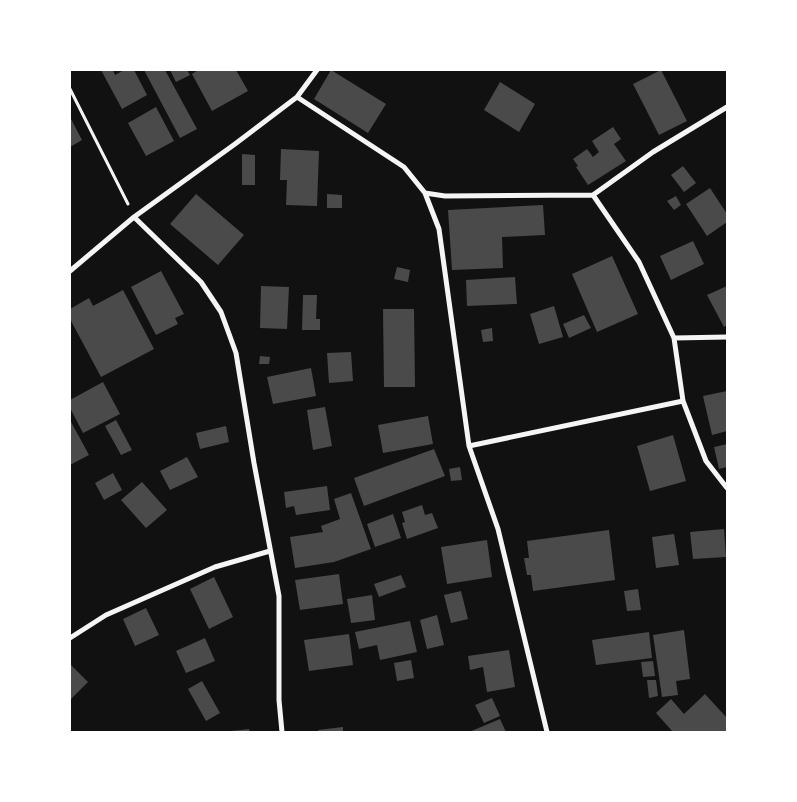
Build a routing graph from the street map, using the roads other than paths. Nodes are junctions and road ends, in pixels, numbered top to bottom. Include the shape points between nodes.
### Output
1 (317, 70) edge
2 (297, 98) junction
3 (727, 107) edge
4 (424, 193) junction
5 (593, 195) junction
6 (134, 217) junction
7 (70, 271) edge
8 (727, 337) edge
9 (674, 338) junction
10 (683, 401) junction
11 (469, 446) junction
12 (727, 488) edge
13 (270, 551) junction
14 (70, 638) edge
15 (282, 732) edge
16 (548, 732) edge

1 - 2 street
2 - 4 street via 404,167
2 - 6 street
3 - 5 street via 653,152
4 - 5 street via 445,196
4 - 11 street via 439,229
5 - 9 street via 639,262
6 - 7 street
6 - 13 street via 202,282 221,312 236,353
8 - 9 street
9 - 10 street
10 - 11 street
10 - 12 street via 706,461
11 - 16 street via 498,529
13 - 14 street via 215,567 106,615
13 - 15 street via 279,596

